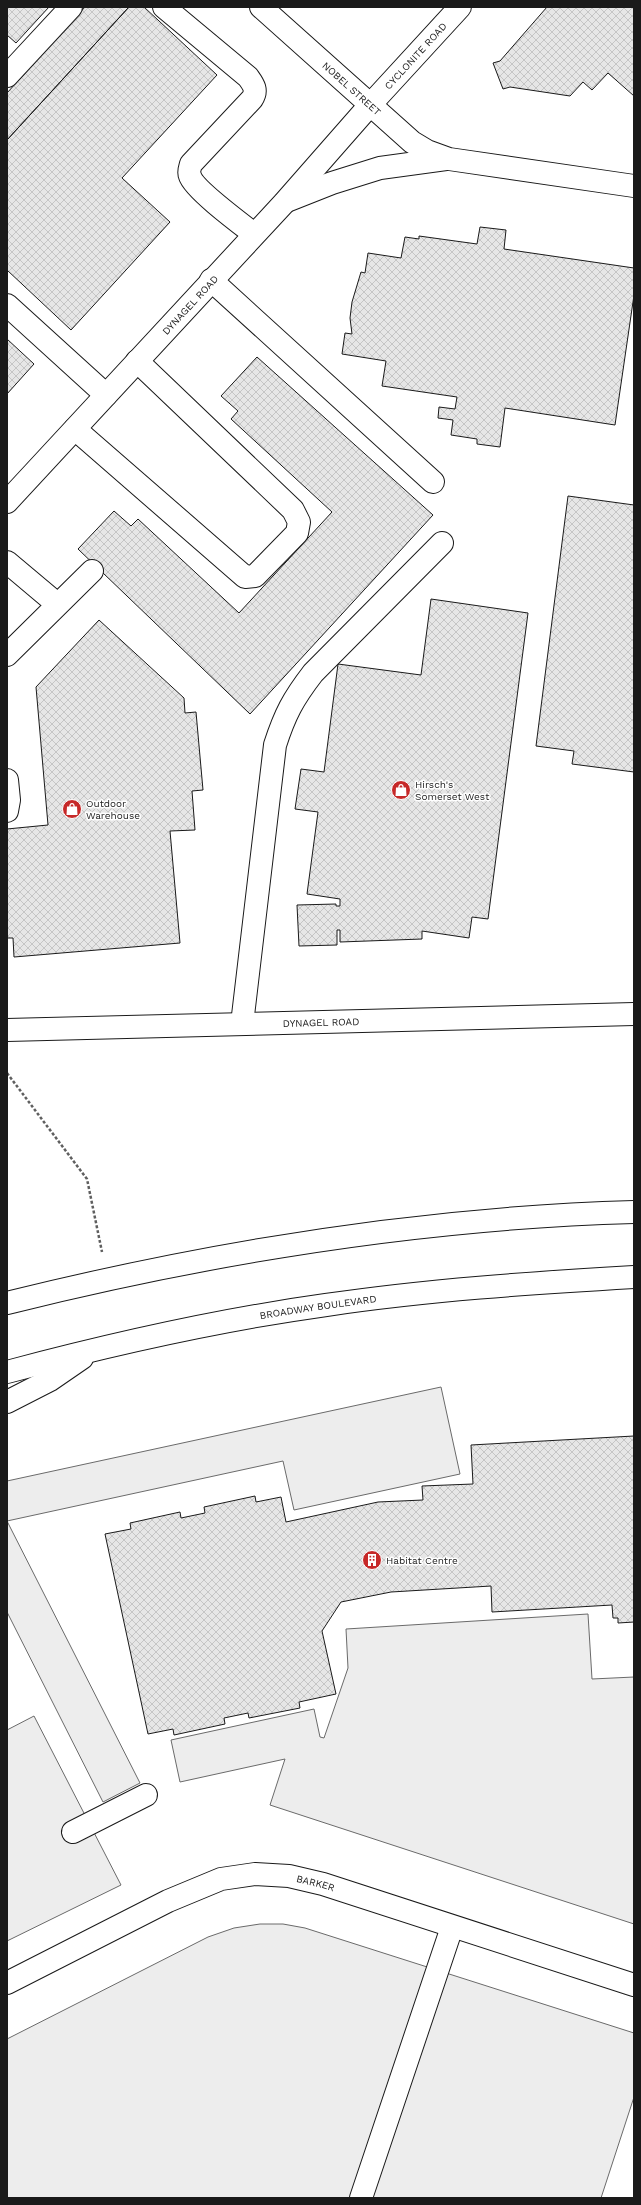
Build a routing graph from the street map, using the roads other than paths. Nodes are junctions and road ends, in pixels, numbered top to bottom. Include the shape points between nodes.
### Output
1 (71, 7) edge
2 (164, 7) edge
3 (261, 7) edge
4 (460, 7) edge
5 (10, 67) edge
6 (370, 105) junction
7 (450, 159) junction
8 (634, 186) edge
9 (284, 203) junction
10 (254, 234) junction
11 (211, 280) junction
12 (7, 305) edge
13 (137, 361) junction
14 (106, 395) junction
15 (75, 429) junction
16 (433, 482) dead end
17 (7, 502) edge
18 (442, 543) dead end
19 (7, 562) edge
20 (92, 571) dead end
21 (58, 604) junction
22 (7, 655) edge
23 (7, 780) edge
24 (7, 811) edge
25 (634, 1014) edge
26 (242, 1024) junction
27 (7, 1030) edge
28 (634, 1212) edge
29 (634, 1277) edge
30 (7, 1303) edge
31 (94, 1349) junction
32 (7, 1372) edge
33 (7, 1402) edge
34 (146, 1795) dead end
35 (73, 1832) dead end
36 (452, 1927) junction
37 (7, 1983) edge
38 (634, 1985) edge
39 (361, 2198) edge

1 - 5 street
2 - 10 street via 248,77 255,89 252,98 191,164 189,170 197,187
3 - 6 street, NOBEL STREET
4 - 6 street, CYCLONITE ROAD
6 - 7 street, NOBEL STREET via 412,142 427,151
6 - 9 street, DYNAGEL ROAD
7 - 8 street, NOBEL STREET
7 - 9 street, NOBEL STREET via 380,168 332,183
9 - 10 street, DYNAGEL ROAD
10 - 11 street, DYNAGEL ROAD
11 - 13 street, DYNAGEL ROAD
11 - 16 street
12 - 14 street
13 - 14 street, DYNAGEL ROAD
13 - 15 street via 293,510 299,522 293,538 255,576 245,577
14 - 15 street, DYNAGEL ROAD
15 - 17 street, DYNAGEL ROAD
18 - 26 street via 313,673 295,696 284,716 275,746
19 - 21 street
20 - 21 street
21 - 22 street
23 - 24 street
25 - 26 street, DYNAGEL ROAD
26 - 27 street, DYNAGEL ROAD
28 - 30 street via 557,1214 326,1239 108,1278
29 - 31 street, BROADWAY BOULEVARD via 514,1284 326,1304
31 - 32 street, BROADWAY BOULEVARD
31 - 33 street via 50,1380
34 - 35 street
36 - 37 street, BARKER via 324,1884 289,1876 255,1874 221,1880 168,1901
36 - 38 street, BARKER
36 - 39 street

